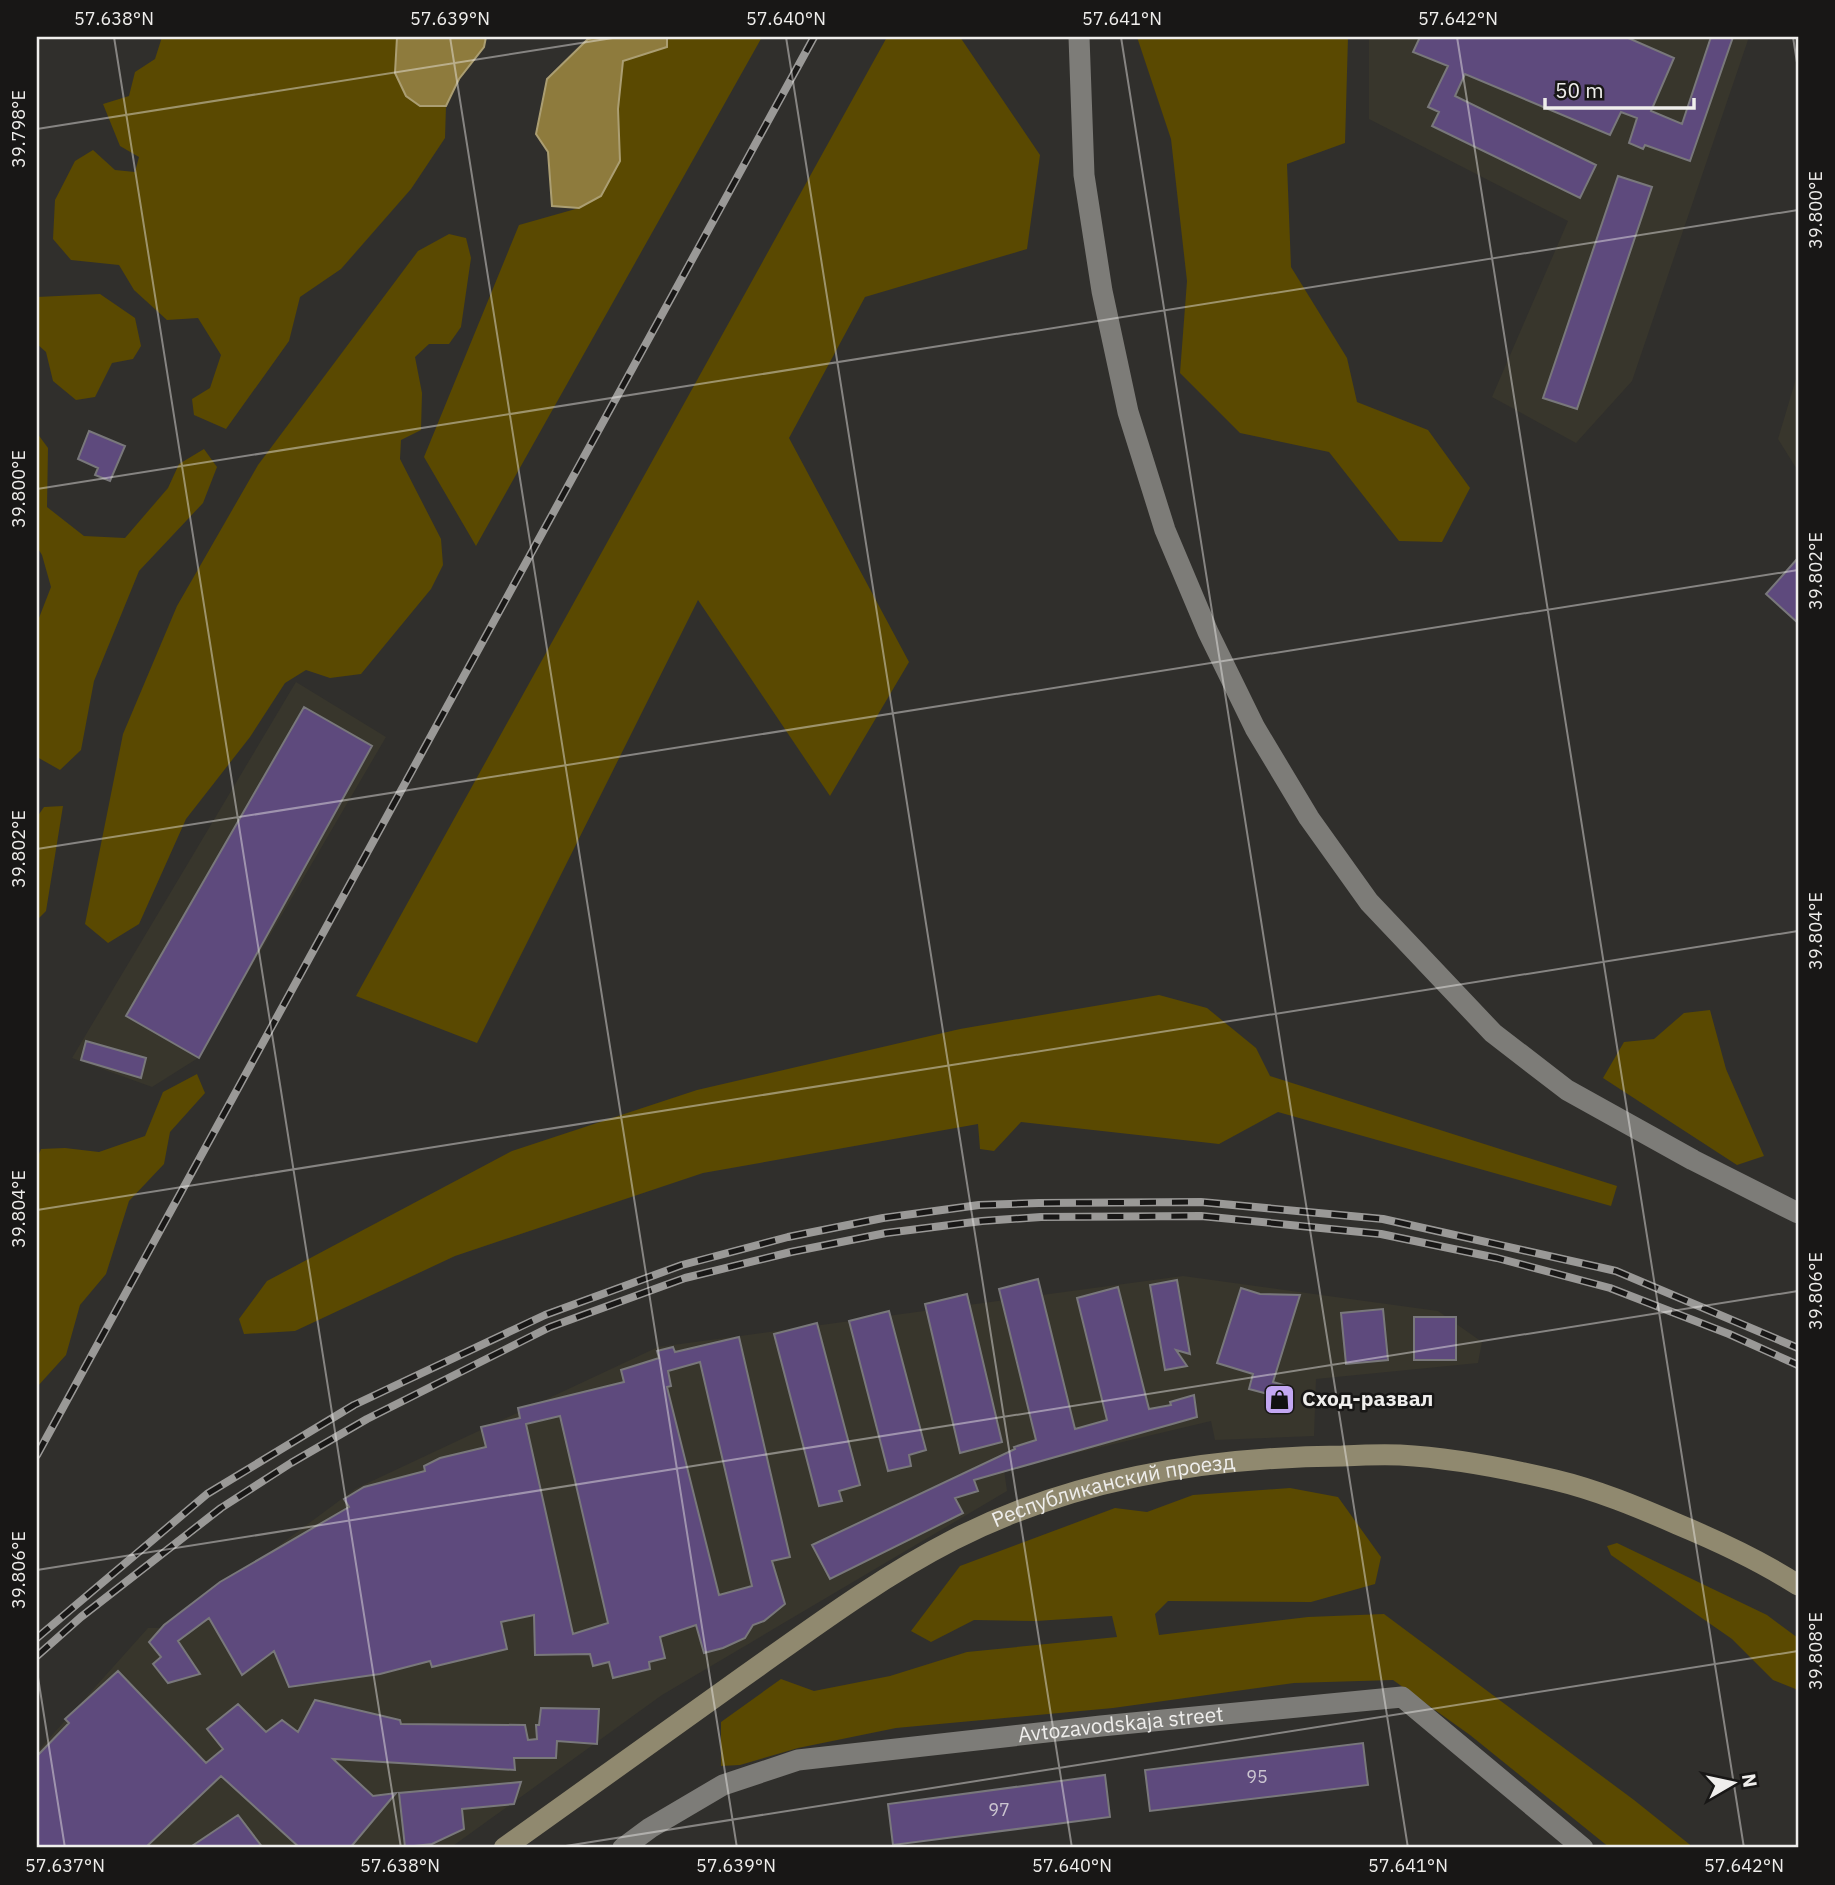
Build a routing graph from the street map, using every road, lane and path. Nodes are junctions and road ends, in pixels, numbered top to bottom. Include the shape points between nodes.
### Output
1 (1079, 37) edge
2 (1798, 1213) edge
3 (1798, 1585) edge
4 (504, 1848) edge
5 (624, 1848) edge
6 (1583, 1848) edge

1 - 2 street via 1084,175 1128,412 1165,530 1208,632 1255,728 1309,818 1369,902 1493,1033 1567,1090
3 - 4 street, Республиканский проезд via 1710,1537 1635,1506 1559,1481 1475,1464 1399,1455 1301,1456 1148,1474 1081,1490 953,1540 812,1628
5 - 6 street, Avtozavodskaja street via 723,1785 798,1760 1402,1696

